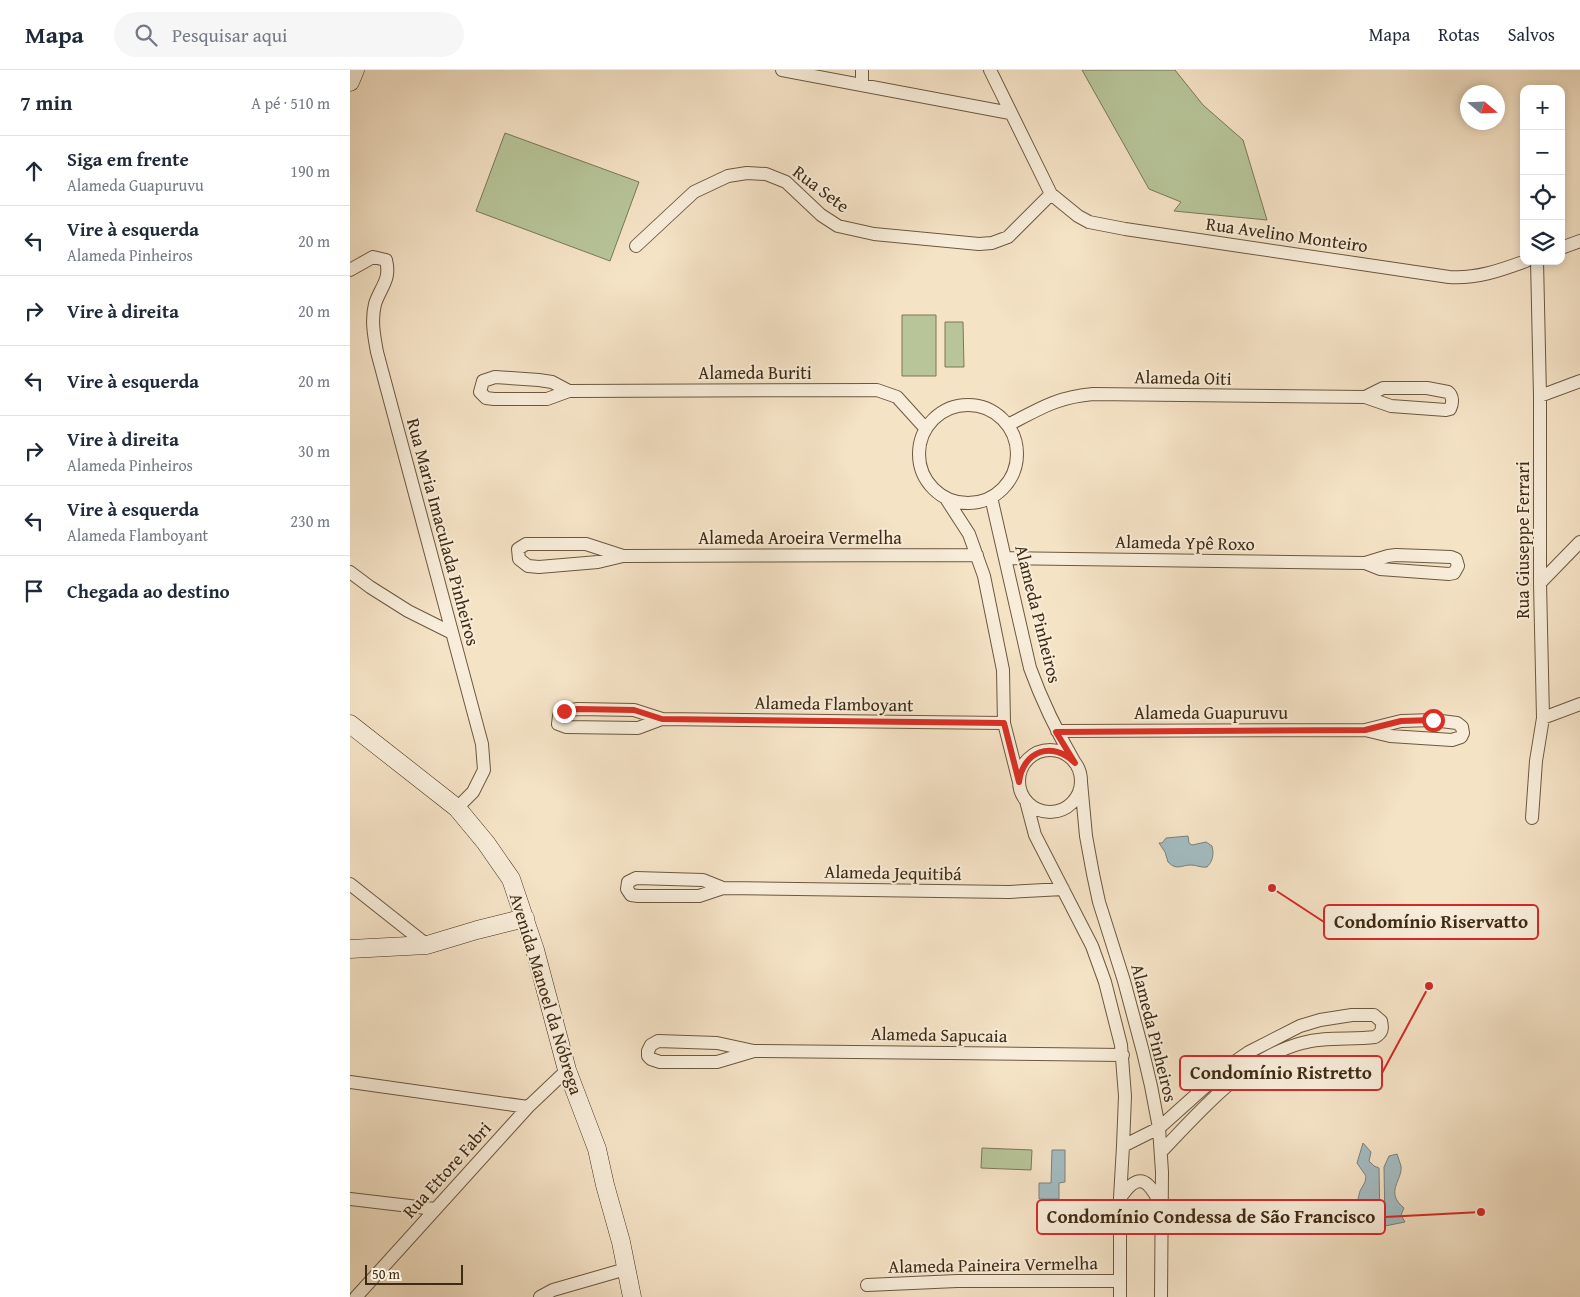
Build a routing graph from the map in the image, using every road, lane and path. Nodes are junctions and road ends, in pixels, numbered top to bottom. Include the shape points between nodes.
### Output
1 (355, 70) edge
2 (782, 70) edge
3 (862, 70) edge
4 (990, 70) edge
5 (350, 82) edge
6 (862, 85) junction
7 (1010, 113) junction
8 (1051, 194) junction
9 (1580, 240) edge
10 (636, 246) dead end
11 (1565, 246) edge
12 (1520, 263) edge
13 (1537, 265) edge
14 (350, 270) edge
15 (1580, 381) edge
16 (569, 392) junction
17 (1540, 396) junction
18 (1365, 397) junction
19 (1008, 425) junction
20 (926, 429) junction
21 (991, 497) junction
22 (945, 498) junction
23 (1580, 542) edge
24 (977, 555) junction
25 (623, 556) junction
26 (1005, 558) junction
27 (1365, 563) junction
28 (350, 572) edge
29 (1540, 582) junction
30 (452, 633) junction
31 (1580, 704) edge
32 (1543, 718) junction
33 (662, 719) junction
34 (1004, 723) junction
35 (350, 724) edge
36 (1365, 730) junction
37 (1056, 732) junction
38 (1075, 763) junction
39 (1019, 782) junction
40 (1081, 782) junction
41 (1026, 801) junction
42 (457, 808) junction
43 (1532, 818) dead end
44 (350, 884) edge
45 (722, 888) junction
46 (1063, 889) junction
47 (525, 918) junction
48 (427, 945) junction
49 (350, 949) edge
50 (1320, 1020) junction
51 (1320, 1040) junction
52 (754, 1050) junction
53 (1123, 1055) junction
54 (568, 1070) junction
55 (350, 1082) edge
56 (528, 1107) junction
57 (1158, 1128) junction
58 (1123, 1146) junction
59 (1161, 1152) junction
60 (1120, 1198) junction
61 (350, 1199) edge
62 (1162, 1205) junction
63 (435, 1209) junction
64 (626, 1270) junction
65 (1120, 1281) junction
66 (867, 1285) dead end
67 (356, 1297) edge
68 (540, 1297) edge
69 (632, 1297) edge
70 (1120, 1297) edge
71 (1161, 1297) edge

1 - 5 main road
2 - 6 street
3 - 6 street
4 - 7 street
6 - 7 street
7 - 8 street
8 - 10 street, Rua Sete via 1008,236 979,244 874,234 838,226 821,215 786,182 766,174 747,173 728,176 694,192
8 - 12 street, Rua Avelino Monteiro via 1078,216 1105,226 1449,277 1487,274
9 - 11 street
13 - 17 street, Rua Giuseppe Ferrari
14 - 30 street, Rua Maria Imaculada Pinheiros via 373,257 386,260 387,280 372,322 377,352
15 - 17 street
16 - 16 street, Alameda Buriti via 552,382 495,378 483,382 480,392 486,398 494,399 547,399
16 - 20 street, Alameda Buriti via 877,390 897,397
17 - 29 street, Rua Giuseppe Ferrari
18 - 18 street, Alameda Oiti via 1391,406 1446,410 1452,402 1448,392 1427,388 1383,388
18 - 19 street, Alameda Oiti via 1078,396 1052,402
19 - 20 street via 982,407 966,405 950,408
19 - 21 street via 1015,440 1017,457 1013,473 1004,487
20 - 22 street via 920,444 924,475 932,488
21 - 22 street via 976,502
21 - 26 street, Alameda Pinheiros
22 - 24 street via 969,534
23 - 29 street
24 - 25 street, Alameda Aroeira Vermelha
24 - 34 street via 1003,670
25 - 25 street, Alameda Aroeira Vermelha via 586,544 526,544 518,549 519,559 528,566 539,567 598,562
26 - 27 street, Alameda Ypê Roxo
26 - 37 street, Alameda Pinheiros via 1030,668
27 - 27 street, Alameda Ypê Roxo via 1380,569 1449,574 1454,573 1458,566 1456,559 1441,556 1396,555
28 - 30 street via 408,612
29 - 32 street, Rua Giuseppe Ferrari
30 - 42 street, Rua Maria Imaculada Pinheiros via 482,744 484,770 473,792
31 - 32 street
32 - 43 street, Rua Giuseppe Ferrari
33 - 33 street, Alameda Flamboyant via 634,710 578,709 564,711 558,724 566,727 638,728
33 - 34 street, Alameda Flamboyant
34 - 39 street
35 - 42 main road, Avenida Manoel da Nóbrega
36 - 36 street, Alameda Guapuruvu via 1390,736 1452,740 1464,733 1457,723 1433,720 1401,721
36 - 37 street, Alameda Guapuruvu
37 - 38 street, Alameda Pinheiros
38 - 39 street via 1059,752 1040,752 1025,764
38 - 40 street
39 - 41 street
40 - 41 street via 1079,793 1065,809 1044,812
40 - 57 street, Alameda Pinheiros via 1086,836 1099,902 1152,1086
41 - 46 street, Alameda Pinheiros via 1035,835
42 - 47 main road, Avenida Manoel da Nóbrega via 511,879
44 - 48 street
45 - 45 street, Alameda Jequitibá via 703,880 636,878 628,882 627,888 638,896 699,896
45 - 46 street, Alameda Jequitibá via 1009,892
46 - 53 street, Alameda Pinheiros via 1092,946 1115,1017
47 - 48 main road
47 - 54 main road, Avenida Manoel da Nóbrega
48 - 49 main road
50 - 51 street
50 - 51 street via 1374,1015 1382,1026 1380,1035 1375,1037
50 - 57 street via 1300,1026 1249,1052
51 - 59 street via 1290,1047 1257,1064 1222,1091
52 - 52 street, Alameda Sapucaia via 717,1043 658,1041 651,1045 648,1056 660,1062 717,1062
52 - 53 street, Alameda Sapucaia
53 - 58 street, Alameda Pinheiros
54 - 56 street, Rua Ettore Fabri
54 - 64 main road, Avenida Manoel da Nóbrega via 597,1149
55 - 56 street
56 - 63 street, Rua Ettore Fabri
57 - 58 street
57 - 59 street, Alameda Pinheiros
58 - 60 street, Alameda Pinheiros
59 - 62 street, Alameda Pinheiros
60 - 62 street via 1128,1187 1144,1182 1153,1188
60 - 65 street, Alameda Pinheiros
61 - 63 street
62 - 71 street, Alameda Pinheiros
63 - 67 street, Rua Ettore Fabri
64 - 68 street via 553,1290
64 - 69 main road, Avenida Manoel da Nóbrega
65 - 66 street, Alameda Paineira Vermelha via 957,1281
65 - 70 street, Alameda Pinheiros

